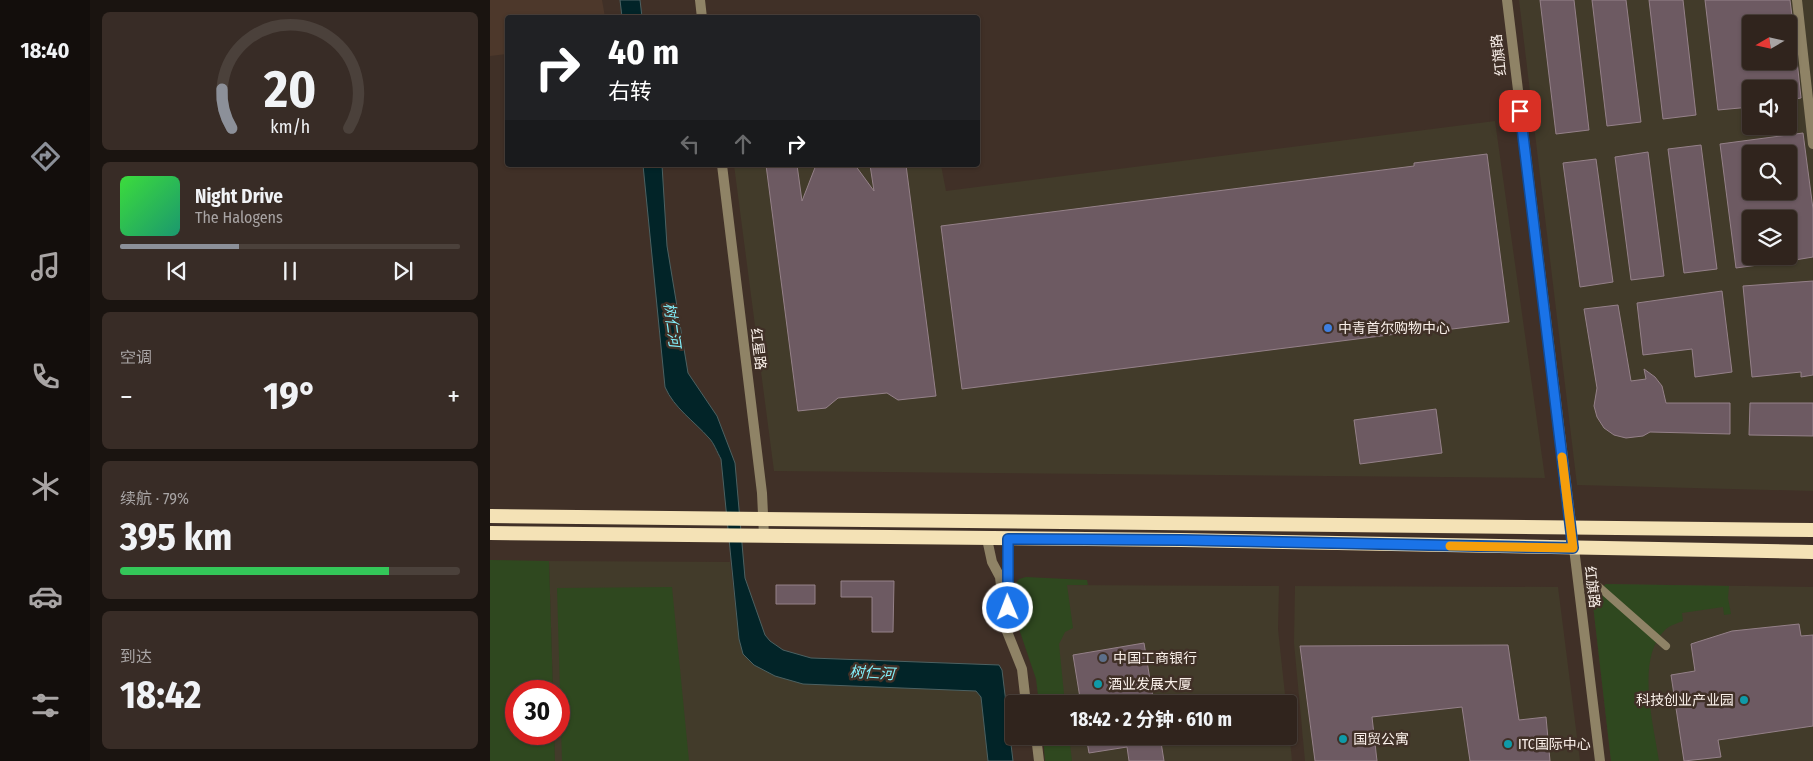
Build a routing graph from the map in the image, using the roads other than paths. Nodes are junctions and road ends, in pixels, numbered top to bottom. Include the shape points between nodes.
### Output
1 (700, 0) edge
2 (1507, 0) edge
3 (1797, 0) edge
4 (702, 15) edge
5 (1813, 144) edge
6 (722, 167) edge
7 (491, 516) edge
8 (763, 519) junction
9 (1571, 528) junction
10 (1813, 530) edge
11 (491, 533) edge
12 (764, 536) junction
13 (987, 539) junction
14 (1008, 539) junction
15 (1573, 548) junction
16 (1813, 552) edge
17 (1599, 587) dead end
18 (1666, 646) dead end
19 (1025, 695) edge
20 (1031, 695) edge
21 (1030, 745) edge
22 (1037, 745) edge
23 (1032, 761) edge
24 (1039, 761) edge
25 (1600, 761) edge

1 - 4 street
2 - 9 street, 红旗路
3 - 5 street
6 - 8 street, 红星路
7 - 8 highway
8 - 9 highway
8 - 12 street, 红星路
9 - 10 highway
9 - 15 street, 红旗路
11 - 12 highway
12 - 13 highway
13 - 14 highway
13 - 19 street via 992,562 1000,577 1005,622 1022,669
14 - 15 highway
14 - 20 street via 1008,608 1028,668
15 - 16 highway
15 - 25 street, 红旗路
17 - 18 street
21 - 23 street
22 - 24 street

